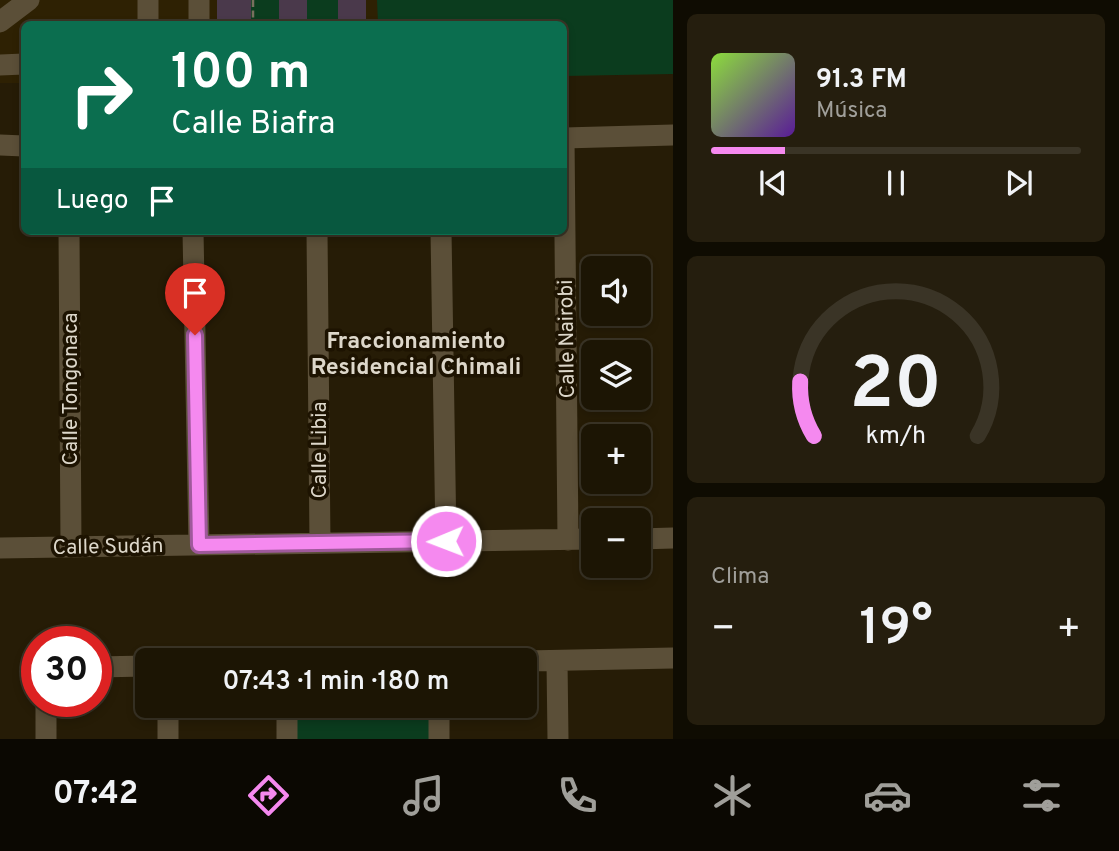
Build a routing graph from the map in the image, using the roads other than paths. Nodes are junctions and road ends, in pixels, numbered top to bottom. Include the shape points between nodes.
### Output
1 (29, 0) edge
2 (148, 0) edge
3 (199, 0) edge
4 (148, 21) edge
5 (200, 21) edge
6 (0, 22) edge
7 (21, 64) edge
8 (0, 65) edge
9 (673, 135) edge
10 (567, 138) edge
11 (0, 145) edge
12 (21, 145) edge
13 (69, 235) edge
14 (193, 235) edge
15 (317, 235) edge
16 (442, 235) edge
17 (565, 235) edge
18 (673, 538) edge
19 (581, 539) edge
20 (651, 539) edge
21 (568, 540) junction
22 (446, 541) junction
23 (320, 543) junction
24 (199, 545) junction
25 (71, 547) junction
26 (0, 548) edge
27 (673, 658) edge
28 (537, 661) edge
29 (557, 661) junction
30 (135, 666) edge
31 (112, 667) edge
32 (46, 717) edge
33 (168, 718) edge
34 (287, 718) edge
35 (439, 718) edge
36 (46, 739) edge
37 (168, 739) edge
38 (288, 739) edge
39 (439, 739) edge
40 (558, 739) edge

1 - 6 street
2 - 4 street
3 - 5 street
7 - 8 street
9 - 10 street
11 - 12 street
13 - 25 street, Calle Tongonaca
14 - 24 street
15 - 23 street, Calle Libia
16 - 22 street
17 - 21 street, Calle Nairobi
18 - 20 street
19 - 21 street, Calle Sudán
21 - 22 street, Calle Sudán
22 - 23 street, Calle Sudán
23 - 24 street, Calle Sudán
24 - 25 street, Calle Sudán
25 - 26 street, Calle Sudán
27 - 29 street
28 - 29 street
29 - 40 street
30 - 31 street
32 - 36 street
33 - 37 street
34 - 38 street
35 - 39 street

